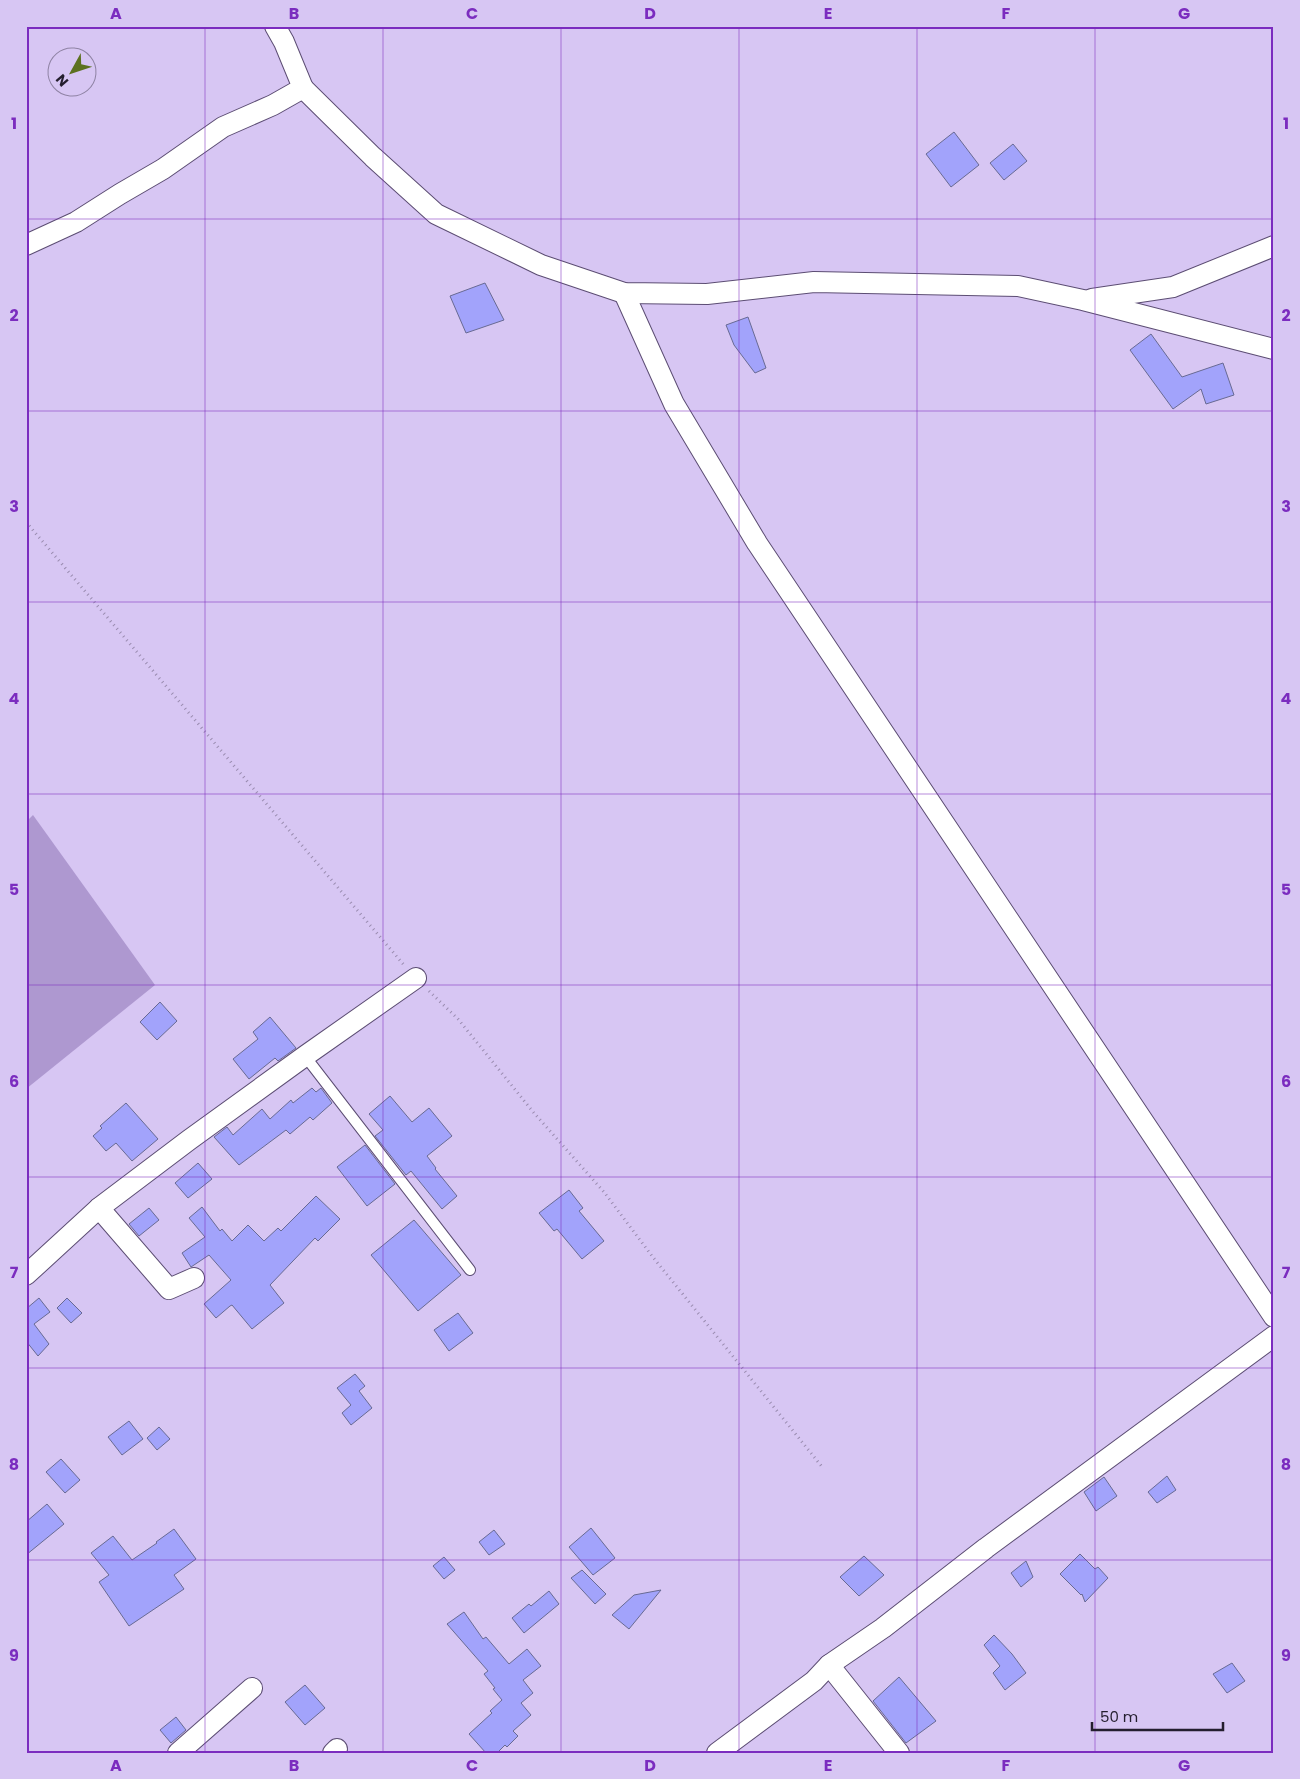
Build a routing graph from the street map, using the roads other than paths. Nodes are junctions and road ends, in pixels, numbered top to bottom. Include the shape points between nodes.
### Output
1 (275, 26) edge
2 (303, 88) junction
3 (26, 246) edge
4 (1274, 246) edge
5 (624, 293) junction
6 (1083, 300) junction
7 (1274, 349) edge
8 (416, 978) road end
9 (305, 1056) junction
10 (99, 1208) junction
11 (470, 1270) dead end
12 (26, 1276) edge
13 (194, 1278) dead end
14 (1274, 1317) edge
15 (1274, 1336) edge
16 (829, 1665) junction
17 (252, 1688) dead end
18 (178, 1753) edge
19 (717, 1753) edge
20 (899, 1753) edge

1 - 2 street
2 - 3 street via 223,127 163,169 76,222
2 - 5 street via 436,214 540,265
4 - 6 street via 1173,287
5 - 6 street via 707,294 814,282 1018,286
5 - 14 street via 674,404 758,542
6 - 7 street
8 - 9 street
9 - 10 street
9 - 11 lane
10 - 12 street
10 - 13 street via 169,1289
15 - 16 street
16 - 19 street via 814,1681
16 - 20 street
17 - 18 street

